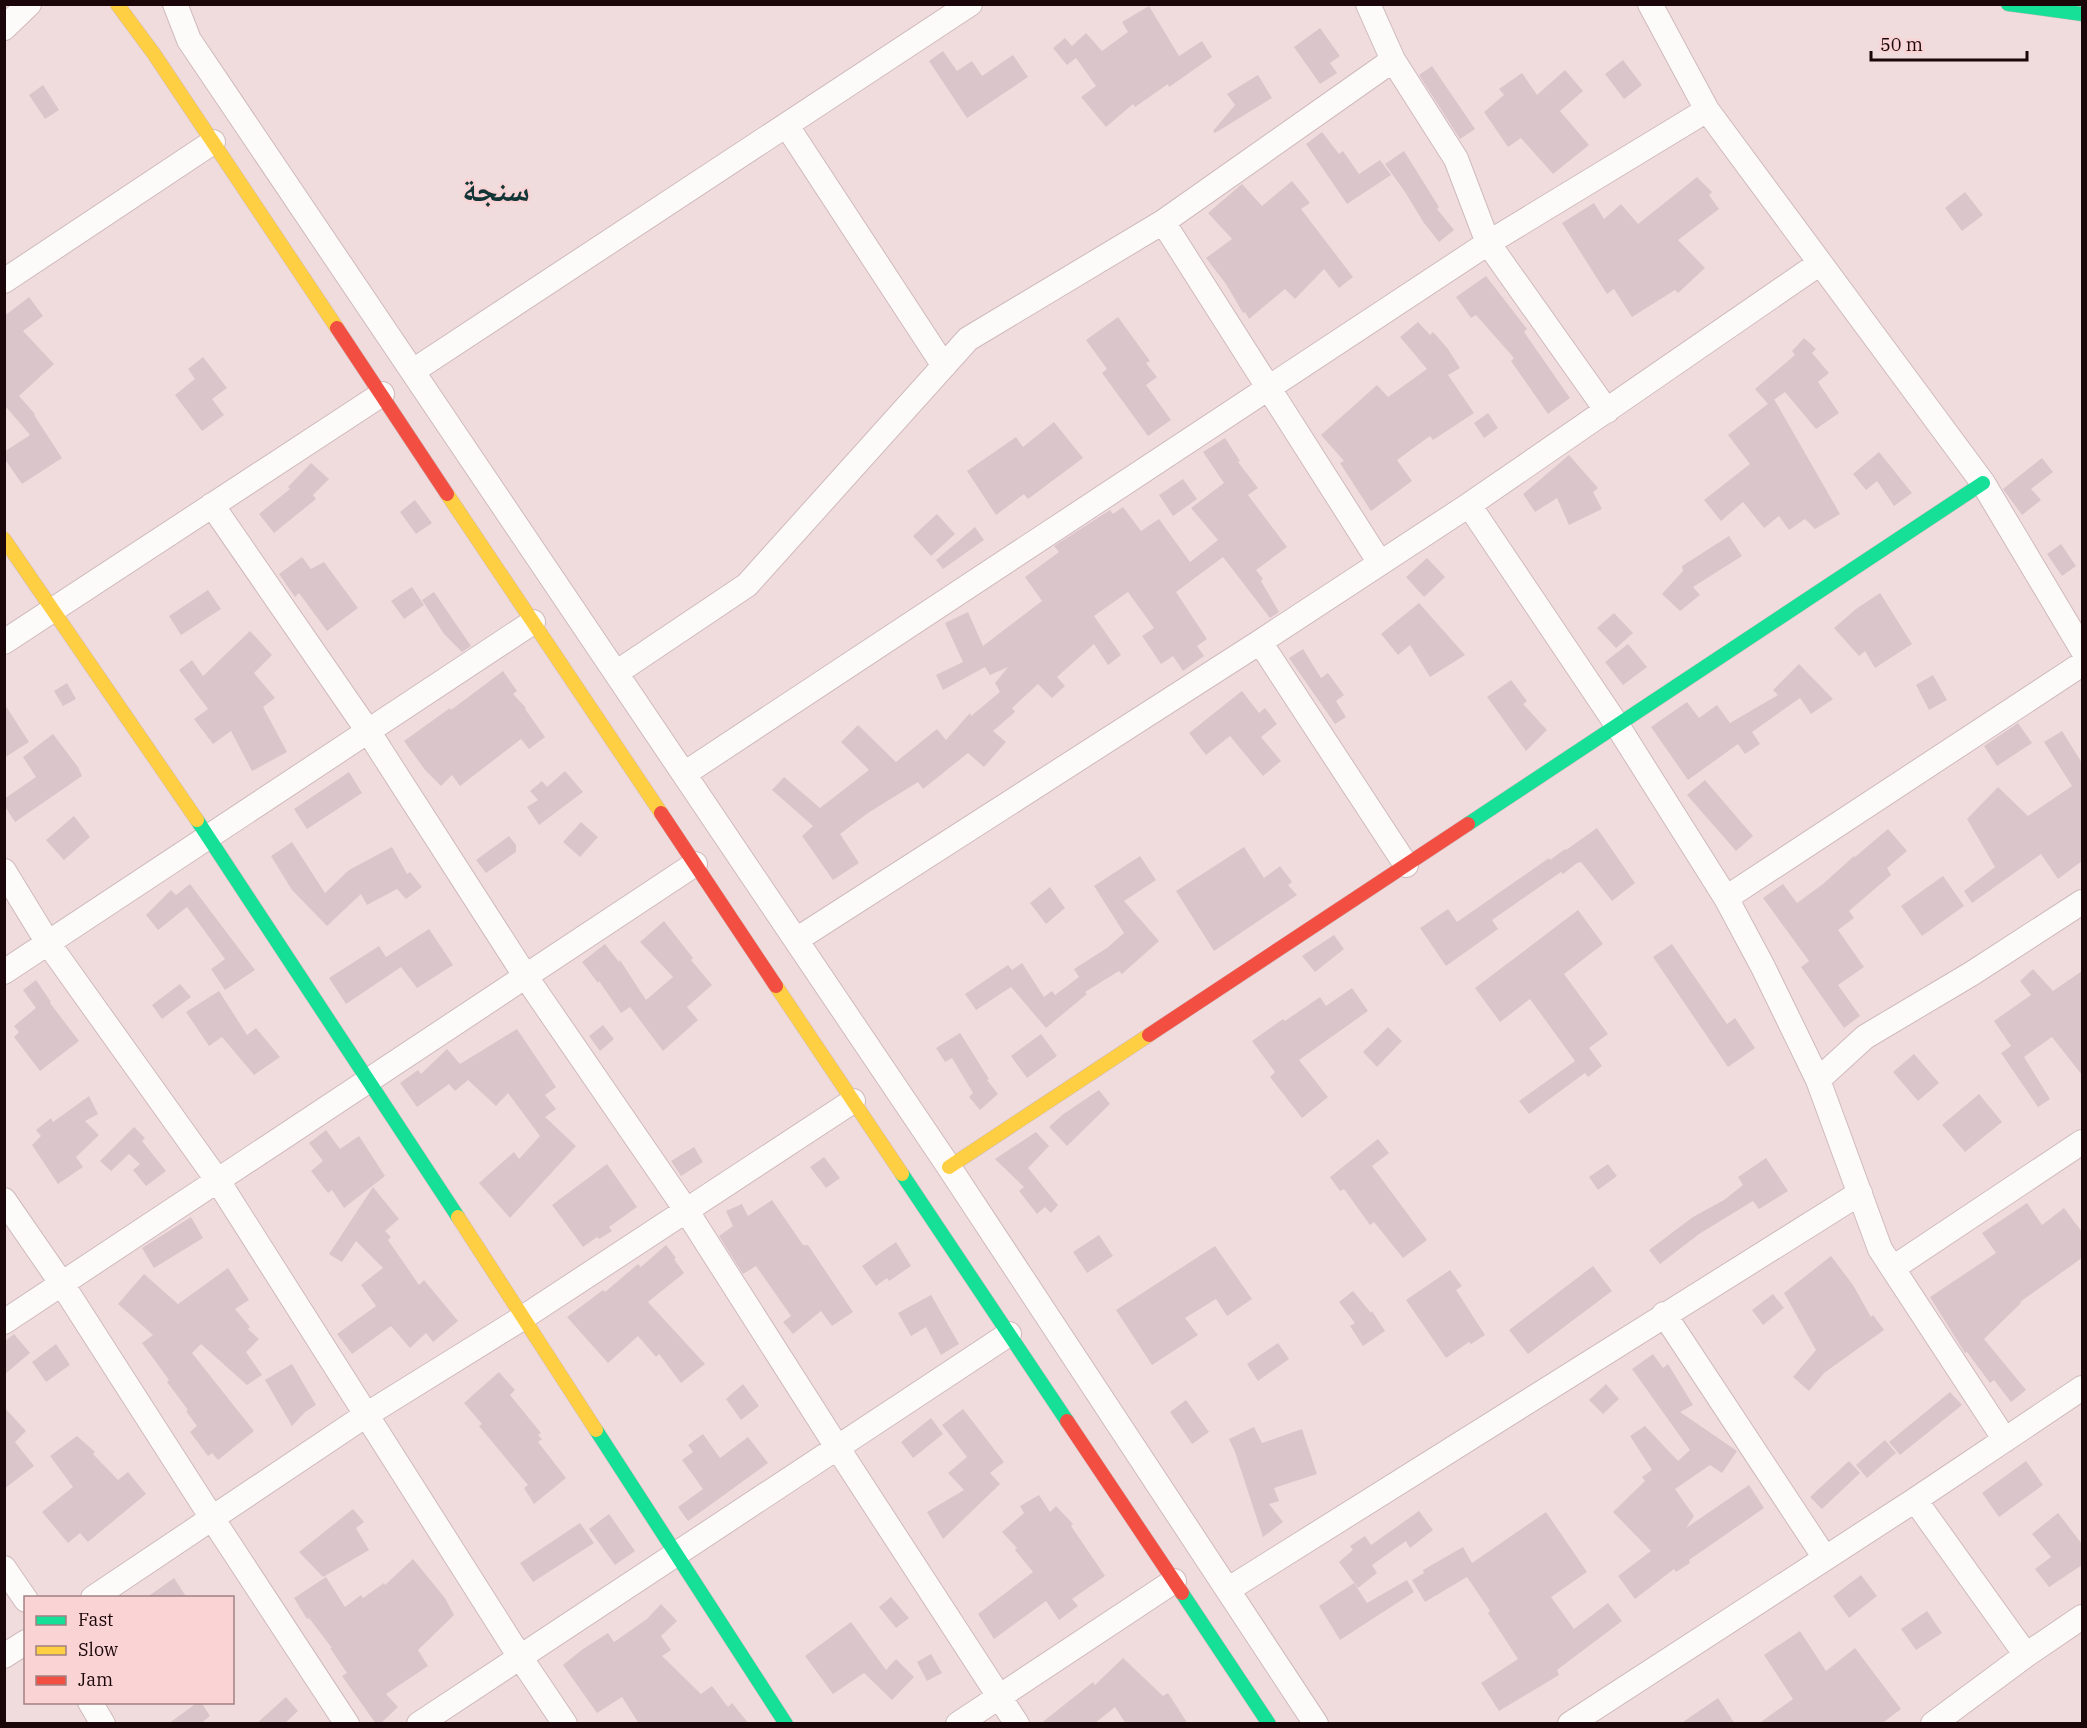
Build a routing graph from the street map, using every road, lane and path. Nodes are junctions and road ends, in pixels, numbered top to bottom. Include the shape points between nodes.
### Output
1 (29, 4) edge
2 (117, 4) edge
3 (175, 4) edge
4 (970, 4) edge
5 (1368, 4) edge
6 (1650, 4) edge
7 (2008, 4) edge
8 (2082, 14) edge
9 (4, 28) edge
10 (1393, 60) junction
11 (1707, 110) junction
12 (787, 126) junction
13 (213, 142) junction
14 (1163, 222) junction
15 (1488, 243) junction
16 (1820, 263) junction
17 (4, 281) edge
18 (944, 366) junction
19 (413, 371) junction
20 (1267, 388) junction
21 (382, 394) junction
22 (1607, 411) junction
23 (1983, 483) junction
24 (212, 505) junction
25 (1469, 505) junction
26 (4, 539) edge
27 (1380, 563) junction
28 (52, 610) junction
29 (533, 622) junction
30 (4, 642) edge
31 (1260, 642) junction
32 (2082, 649) edge
33 (2082, 663) edge
34 (616, 673) junction
35 (1617, 725) junction
36 (368, 731) junction
37 (684, 774) junction
38 (209, 837) junction
39 (695, 864) junction
40 (1406, 865) junction
41 (4, 871) edge
42 (1726, 898) junction
43 (2082, 902) edge
44 (796, 940) junction
45 (48, 943) junction
46 (4, 972) edge
47 (526, 976) junction
48 (370, 1080) junction
49 (1818, 1080) junction
50 (853, 1101) junction
51 (2082, 1142) edge
52 (949, 1167) junction
53 (218, 1181) junction
54 (1860, 1193) junction
55 (4, 1200) edge
56 (686, 1210) junction
57 (1893, 1268) junction
58 (62, 1284) junction
59 (1664, 1314) junction
60 (524, 1317) junction
61 (4, 1322) edge
62 (1009, 1334) junction
63 (2082, 1388) edge
64 (366, 1415) junction
65 (2005, 1440) junction
66 (837, 1448) junction
67 (1915, 1500) junction
68 (212, 1518) junction
69 (675, 1554) junction
70 (1825, 1558) junction
71 (4, 1568) edge
72 (1174, 1581) junction
73 (1229, 1589) junction
74 (96, 1596) edge
75 (24, 1597) edge
76 (2082, 1617) edge
77 (24, 1643) edge
78 (2026, 1654) junction
79 (4, 1656) edge
80 (520, 1657) junction
81 (1000, 1696) junction
82 (91, 1704) edge
83 (103, 1724) edge
84 (348, 1724) edge
85 (419, 1724) edge
86 (565, 1724) edge
87 (786, 1724) edge
88 (958, 1724) edge
89 (1017, 1724) edge
90 (1269, 1724) edge
91 (1316, 1724) edge
92 (1570, 1724) edge
93 (1933, 1724) edge

1 - 9 street
2 - 13 main road
3 - 19 street via 189,40
4 - 12 street
5 - 10 street
6 - 11 street
7 - 8 main road
10 - 14 street
10 - 15 street via 1456,159
11 - 15 street
11 - 16 street
12 - 18 street
12 - 19 street
13 - 17 street
13 - 21 main road
14 - 18 street via 968,339
14 - 20 street
15 - 20 street
15 - 22 street
16 - 22 street
16 - 23 street
18 - 34 street via 747,585
19 - 34 street
20 - 27 street
20 - 37 street
21 - 24 street
21 - 29 main road
22 - 25 street
23 - 32 street
23 - 35 main road
24 - 28 street
24 - 36 street
25 - 27 street
25 - 35 street
26 - 28 main road
27 - 31 street
28 - 30 street
28 - 38 main road
29 - 36 street
29 - 39 main road
31 - 40 street
31 - 44 street
33 - 42 street
34 - 37 street
35 - 40 main road
35 - 42 street
36 - 38 street
36 - 47 street
37 - 44 street
38 - 45 street
38 - 48 main road
39 - 47 street
39 - 50 main road
40 - 52 main road
41 - 45 street
42 - 49 street
43 - 49 street via 1865,1036
44 - 52 street
45 - 46 street
45 - 53 street
47 - 48 street
47 - 56 street
48 - 53 street
48 - 60 main road
49 - 54 street
50 - 56 street
50 - 62 main road
51 - 57 street
52 - 73 street
53 - 58 street
53 - 64 street
54 - 57 street via 1880,1249
54 - 59 street
55 - 58 street
56 - 60 street
56 - 66 street
57 - 65 street
58 - 61 street
58 - 68 street
59 - 70 street
59 - 73 street
60 - 64 street
60 - 69 main road
62 - 66 street
62 - 72 main road
63 - 65 street
64 - 68 street
64 - 80 street
65 - 67 street
66 - 69 street
66 - 81 street
67 - 70 street
67 - 78 street
68 - 74 street
68 - 84 street
69 - 80 street
69 - 87 main road
70 - 92 street
71 - 75 street
72 - 81 street
72 - 90 main road
73 - 91 street
76 - 78 street
77 - 79 street
78 - 93 street
80 - 85 street
80 - 86 street
81 - 88 street
81 - 89 street
82 - 83 street

